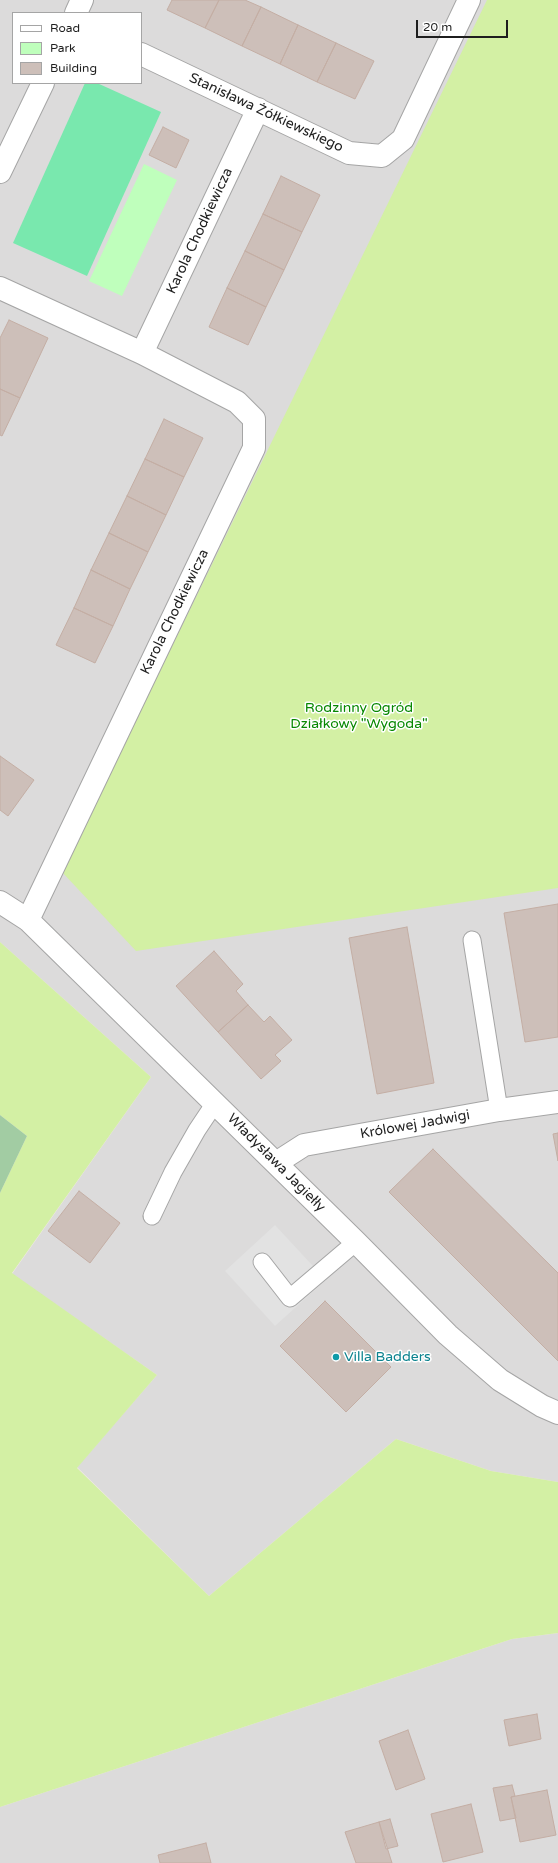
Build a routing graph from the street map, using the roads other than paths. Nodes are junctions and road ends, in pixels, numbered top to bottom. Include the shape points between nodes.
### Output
1 (82, 0) edge
2 (469, 0) edge
3 (76, 12) edge
4 (142, 54) edge
5 (43, 84) edge
6 (258, 109) junction
7 (0, 172) edge
8 (0, 288) edge
9 (142, 352) junction
10 (0, 902) edge
11 (28, 920) junction
12 (472, 940) dead end
13 (558, 1102) edge
14 (215, 1103) junction
15 (499, 1110) junction
16 (276, 1163) junction
17 (152, 1216) dead end
18 (356, 1242) junction
19 (262, 1262) dead end
20 (558, 1413) edge

1 - 3 street
2 - 6 street, Stanisława Żółkiewskiego via 403,139 382,156 349,153
4 - 6 street, Stanisława Żółkiewskiego
5 - 7 street
6 - 9 street, Karola Chodkiewicza
8 - 9 street, Karola Chodkiewicza
9 - 11 street, Karola Chodkiewicza via 237,402 254,419 254,448
10 - 11 street, Władysława Jagiełły
11 - 14 street, Władysława Jagiełły
12 - 15 lane
13 - 15 street, Królowej Jadwigi
14 - 16 street, Władysława Jagiełły
14 - 17 lane via 186,1148
15 - 16 street, Królowej Jadwigi via 304,1145
16 - 18 street, Władysława Jagiełły
18 - 19 lane via 290,1298
18 - 20 street, Władysława Jagiełły via 448,1335 500,1380

